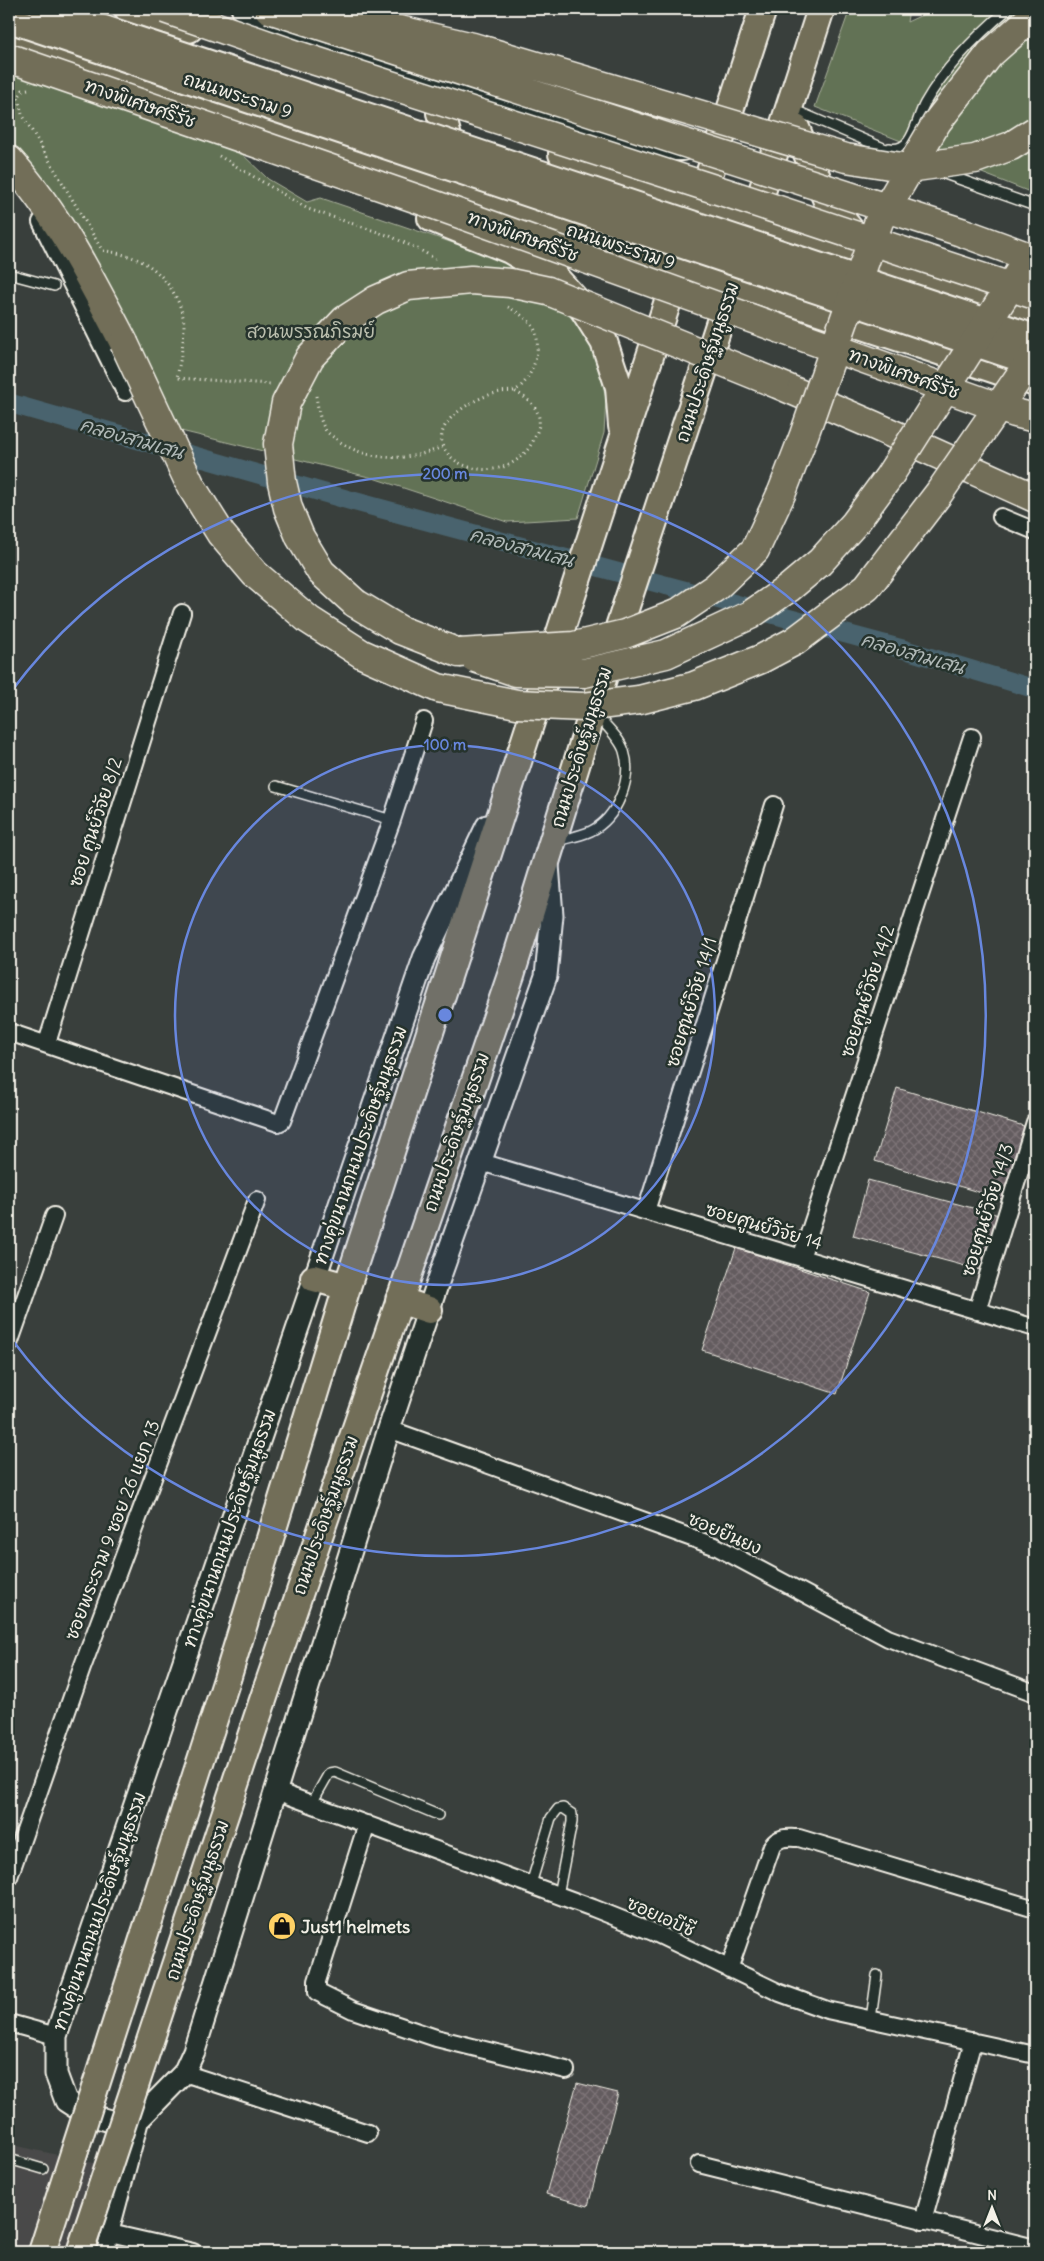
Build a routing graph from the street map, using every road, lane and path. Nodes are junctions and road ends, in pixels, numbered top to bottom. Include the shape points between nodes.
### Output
1 (44, 9) edge
2 (128, 9) edge
3 (165, 9) edge
4 (244, 9) edge
5 (269, 9) edge
6 (306, 9) edge
7 (315, 9) edge
8 (763, 9) edge
9 (821, 9) edge
10 (1008, 9) edge
11 (1035, 14) edge
12 (9, 19) edge
13 (9, 36) edge
14 (308, 41) junction
15 (9, 58) edge
16 (36, 88) dead end
17 (455, 89) junction
18 (401, 100) junction
19 (789, 108) junction
20 (730, 110) junction
21 (440, 113) junction
22 (271, 129) junction
23 (1035, 131) edge
24 (879, 146) junction
25 (211, 151) dead end
26 (9, 160) edge
27 (9, 178) edge
28 (416, 178) junction
29 (700, 201) junction
30 (1035, 206) edge
31 (753, 218) junction
32 (1035, 247) edge
33 (875, 259) junction
34 (1035, 259) edge
35 (440, 263) dead end
36 (679, 265) junction
37 (9, 274) edge
38 (732, 282) junction
39 (54, 286) dead end
40 (1035, 295) edge
41 (503, 305) dead end
42 (1035, 314) edge
43 (716, 337) junction
44 (1035, 338) edge
45 (143, 352) dead end
46 (1035, 354) edge
47 (113, 363) junction
48 (1035, 363) edge
49 (997, 370) junction
50 (1035, 383) edge
51 (276, 384) dead end
52 (315, 387) dead end
53 (514, 391) junction
54 (125, 392) dead end
55 (1029, 418) edge
56 (623, 439) junction
57 (442, 447) junction
58 (1035, 498) edge
59 (1001, 517) dead end
60 (1035, 532) edge
61 (182, 613) dead end
62 (459, 653) junction
63 (593, 710) junction
64 (424, 721) dead end
65 (972, 737) dead end
66 (518, 761) junction
67 (276, 786) dead end
68 (774, 805) dead end
69 (392, 820) junction
70 (549, 850) junction
71 (9, 1032) edge
72 (46, 1043) junction
73 (1035, 1122) edge
74 (482, 1162) junction
75 (257, 1200) dead end
76 (646, 1211) junction
77 (54, 1216) dead end
78 (801, 1258) junction
79 (314, 1278) junction
80 (347, 1287) junction
81 (399, 1300) junction
82 (429, 1310) junction
83 (977, 1311) junction
84 (1035, 1328) edge
85 (9, 1344) edge
86 (389, 1429) junction
87 (1034, 1689) edge
88 (276, 1791) junction
89 (312, 1803) junction
90 (438, 1815) dead end
91 (367, 1824) junction
92 (9, 1877) edge
93 (531, 1884) junction
94 (558, 1895) junction
95 (1035, 1909) edge
96 (729, 1969) junction
97 (877, 1974) dead end
98 (871, 2019) junction
99 (9, 2023) edge
100 (56, 2036) junction
101 (972, 2041) junction
102 (1035, 2055) edge
103 (566, 2070) dead end
104 (184, 2073) junction
105 (141, 2117) junction
106 (368, 2132) dead end
107 (9, 2159) edge
108 (699, 2164) dead end
109 (43, 2169) dead end
110 (923, 2221) junction
111 (110, 2233) junction
112 (1035, 2248) edge
113 (42, 2252) edge
114 (80, 2252) edge
115 (104, 2252) edge
116 (192, 2252) edge

1 - 44 main road, ถนนพระราม 9, bridge
2 - 18 main road
3 - 40 highway, bridge via 306,58
4 - 14 main road
5 - 34 highway, bridge via 961,232
6 - 23 highway, bridge via 473,47 855,159 908,168 975,159 1012,146
7 - 14 street
8 - 20 main road
9 - 19 main road, ถนนประดิษฐ์มนูธรรม
10 - 24 lane via 967,46 937,84 909,142 895,149
11 - 62 highway, bridge via 990,54 937,122 879,221 804,436 755,550 716,587 676,614 625,634 574,646
12 - 48 main road, ถนนพระราม 9, bridge
13 - 22 main road, ถนนพระราม 9
14 - 17 main road
15 - 55 highway, ทางพิเศษศรีรัช, bridge via 444,208
16 - 51 path via 23,90 18,98 22,114 102,250 124,254 144,263 163,279 177,299 184,323 177,378
17 - 18 main road
17 - 20 main road via 643,149 683,148 709,135
18 - 21 main road
19 - 24 lane
19 - 31 main road, ถนนประดิษฐ์มนูธรรม
19 - 33 main road via 827,201
20 - 29 main road
21 - 28 main road via 448,137 447,152 437,167
21 - 29 main road
22 - 28 main road, ถนนพระราม 9
22 - 56 main road via 281,147 297,164 510,250 554,276 582,307 604,342 619,387
24 - 30 lane via 956,179
25 - 35 path via 308,209 390,236
26 - 46 highway, bridge via 56,220 89,275 191,486 221,534 254,574 309,620 362,654 438,688 517,704 584,707 639,700 694,686 795,641 867,587 940,494
27 - 47 street via 47,230
28 - 36 main road, ถนนพระราม 9
29 - 31 main road
29 - 36 main road
31 - 33 main road
31 - 38 main road, ถนนประดิษฐ์มนูธรรม
32 - 62 highway, bridge via 883,485 820,562 789,588 750,615 666,654 584,673 516,672
33 - 42 main road
36 - 38 main road, ถนนพระราม 9
36 - 56 main road
37 - 39 lane
38 - 43 main road, ถนนประดิษฐ์มนูธรรม
38 - 49 main road, ถนนพระราม 9
41 - 53 path via 534,328 537,346 531,369
43 - 49 main road via 738,328 762,330 873,366 935,373
43 - 63 main road, ถนนประดิษฐ์มนูธรรม
45 - 47 street
47 - 54 street
49 - 50 main road, ถนนพระราม 9
52 - 57 path via 319,414 326,431 361,454 425,455
53 - 57 path via 486,396 461,409 442,433
53 - 57 path via 529,399 537,412 539,426 534,441 518,461 501,468 483,469 450,458
56 - 66 main road
58 - 62 highway, bridge via 873,425 548,291 510,283 471,280 408,286 376,300 345,320 310,357 286,403 278,444 282,482 300,538 322,572 355,603 400,630
59 - 60 street
61 - 72 street, ซอย ศูนย์วิจัย 8/2
63 - 70 main road, ถนนประดิษฐ์มนูธรรม
63 - 70 lane via 624,750 626,769 622,794 608,819 591,831
64 - 69 street
65 - 78 street, ซอยศูนย์วิจัย 14/2
66 - 79 street, ทางคู่ขนานถนนประดิษฐ์มนูธรรม via 424,958
66 - 80 main road
67 - 69 lane
68 - 76 street, ซอยศูนย์วิจัย 14/1
69 - 72 street via 282,1121 278,1123
70 - 74 street via 552,915 546,976
70 - 81 main road, ถนนประดิษฐ์มนูธรรม via 511,975
71 - 72 street
73 - 83 street, ซอยศูนย์วิจัย 14/3
74 - 76 street, ซอยศูนย์วิจัย 14
74 - 82 street
75 - 92 street, ซอยพระราม 9 ซอย 26 แยก 13 via 82,1668
76 - 78 street, ซอยศูนย์วิจัย 14
77 - 85 street
78 - 83 street, ซอยศูนย์วิจัย 14
79 - 80 main road
79 - 100 street, ทางคู่ขนานถนนประดิษฐ์มนูธรรม
80 - 113 main road, bridge via 228,1676
81 - 82 main road
81 - 114 main road, ถนนประดิษฐ์มนูธรรม, bridge
82 - 86 street
83 - 84 street, ซอยศูนย์วิจัย 14
86 - 87 street, ซอยยืนยง via 717,1547 888,1638
86 - 88 street
88 - 89 street, ซอยเอบีซี
88 - 104 street
89 - 90 lane via 328,1773 335,1772
89 - 91 street, ซอยเอบีซี
91 - 93 street, ซอยเอบีซี
91 - 103 street via 317,1981 317,1992 353,2010 436,2038
93 - 94 street, ซอยเอบีซี
93 - 94 lane via 550,1818 563,1808 572,1814 572,1822
94 - 96 street, ซอยเอบีซี via 653,1932
95 - 96 street via 798,1838 783,1838 772,1846
96 - 98 street, ซอยเอบีซี via 827,2010
97 - 98 lane
98 - 101 street, ซอยเอบีซี
99 - 100 street
100 - 105 street, ทางคู่ขนานถนนประดิษฐ์มนูธรรม via 56,2074 66,2100 86,2114 121,2124
101 - 102 street, ซอยเอบีซี
101 - 110 street
104 - 105 street
104 - 106 street
105 - 111 street
107 - 109 lane
108 - 110 street
110 - 112 street
111 - 115 street
111 - 116 street

